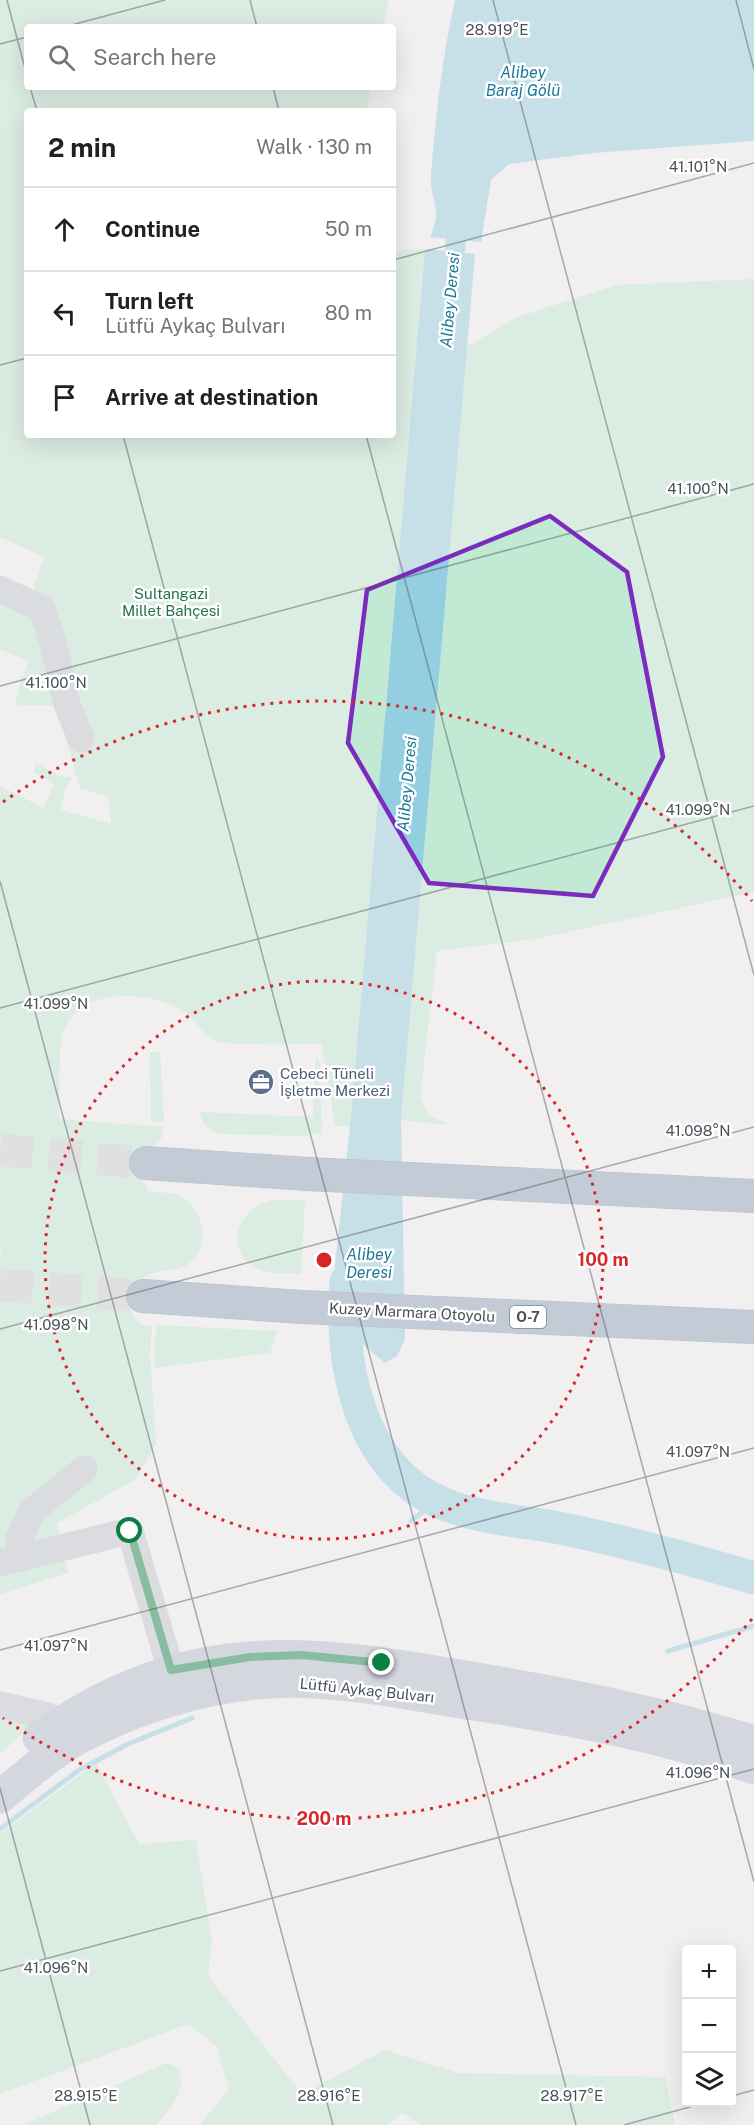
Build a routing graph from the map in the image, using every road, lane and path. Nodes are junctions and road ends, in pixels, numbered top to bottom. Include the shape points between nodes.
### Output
1 (0, 589) edge
2 (81, 740) dead end
3 (146, 1163) tunnel mouth
4 (754, 1196) edge
5 (143, 1296) tunnel mouth
6 (754, 1327) edge
7 (84, 1469) dead end
8 (10, 1560) edge
9 (175, 1684) junction
10 (0, 1705) edge
11 (58, 1724) junction
12 (754, 1742) edge
13 (754, 1768) edge
14 (0, 1769) edge
15 (0, 1797) edge

1 - 2 street via 42,609 66,701
3 - 4 highway
5 - 6 highway, Kuzey Marmara Otoyolu / O-7
7 - 8 street via 32,1511
8 - 9 street via 130,1531
9 - 11 main road, Lütfü Aykaç Bulvarı via 130,1686
9 - 12 main road, Lütfü Aykaç Bulvarı via 250,1657 292,1655 382,1663 629,1706
9 - 13 main road, Lütfü Aykaç Bulvarı via 314,1682 378,1688 620,1729
9 - 15 main road, Lütfü Aykaç Bulvarı via 124,1717 78,1738
10 - 11 street via 48,1716
11 - 14 main road, Lütfü Aykaç Bulvarı

